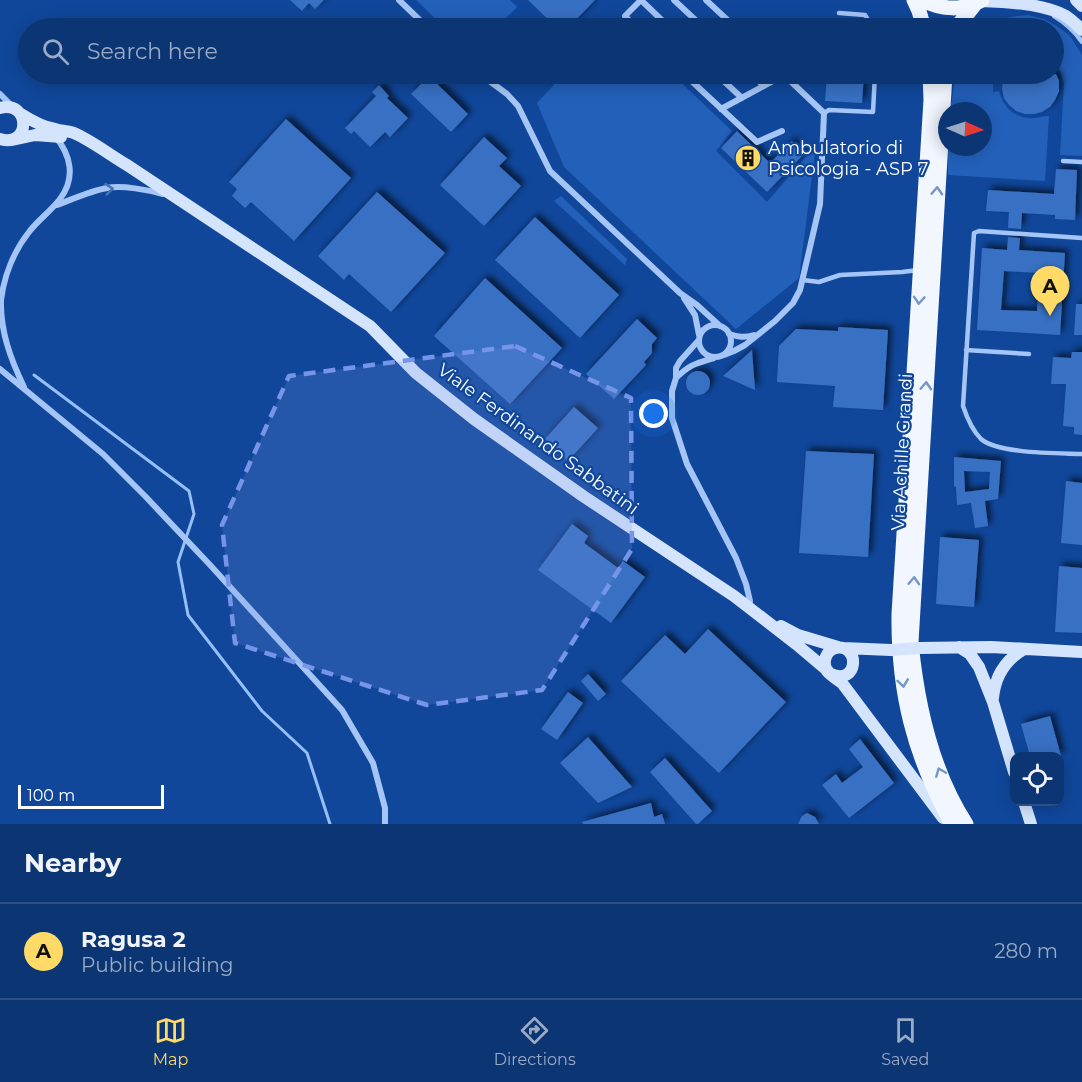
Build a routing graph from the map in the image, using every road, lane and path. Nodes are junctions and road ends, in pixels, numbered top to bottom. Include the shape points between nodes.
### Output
1 (399, 0) edge
2 (641, 0) edge
3 (674, 0) edge
4 (706, 0) edge
5 (914, 0) edge
6 (922, 0) edge
7 (1076, 0) edge
8 (979, 2) edge
9 (1082, 6) edge
10 (1042, 8) junction
11 (839, 13) dead end
12 (418, 18) edge
13 (627, 18) edge
14 (660, 18) edge
15 (693, 18) edge
16 (725, 18) edge
17 (867, 18) edge
18 (921, 18) edge
19 (965, 18) edge
20 (1057, 18) edge
21 (1064, 22) edge
22 (1082, 30) edge
23 (1082, 42) edge
24 (494, 84) edge
25 (695, 84) edge
26 (727, 84) edge
27 (767, 84) edge
28 (794, 84) edge
29 (874, 84) edge
30 (930, 84) edge
31 (944, 84) edge
32 (764, 86) joint
33 (0, 94) edge
34 (742, 98) junction
35 (0, 108) edge
36 (721, 109) junction
37 (17, 111) junction
38 (824, 113) junction
39 (782, 131) dead end
40 (54, 136) junction
41 (4, 141) edge
42 (95, 146) junction
43 (1063, 161) dead end
44 (1082, 162) edge
45 (174, 196) junction
46 (54, 207) junction
47 (1082, 238) edge
48 (921, 269) junction
49 (803, 280) junction
50 (680, 292) junction
51 (0, 318) edge
52 (720, 326) junction
53 (729, 334) junction
54 (757, 334) junction
55 (699, 339) junction
56 (966, 350) junction
57 (1029, 354) dead end
58 (724, 355) junction
59 (714, 358) junction
60 (0, 369) edge
61 (676, 378) junction
62 (26, 391) junction
63 (1082, 454) edge
64 (753, 611) junction
65 (959, 647) junction
66 (841, 648) junction
67 (1024, 649) junction
68 (891, 650) junction
69 (1082, 652) edge
70 (852, 668) junction
71 (829, 673) junction
72 (850, 695) junction
73 (993, 702) junction
74 (917, 747) junction
75 (1010, 759) edge
76 (900, 762) junction
77 (1026, 806) edge
78 (385, 824) edge
79 (950, 824) edge
80 (966, 824) edge
81 (1031, 824) edge

1 - 12 street
2 - 13 street
2 - 14 street
3 - 15 street
4 - 16 street
5 - 18 main road
6 - 8 main road via 952,8
7 - 9 street
8 - 10 street
8 - 19 main road
10 - 20 lane
10 - 22 street via 1061,13
11 - 17 lane
21 - 23 lane
24 - 50 street via 518,106 550,171
25 - 36 street
26 - 34 street
27 - 32 street
28 - 38 street
29 - 38 lane via 873,112
30 - 48 main road, Via Achille Grandi
80 -> 31 main road, Via Achille Grandi via 947,788 926,731 911,642
32 - 34 street
33 - 37 street
34 - 36 street
35 - 37 street via 9,106
36 - 39 street via 757,142
37 - 41 street via 23,129
37 - 42 street via 42,126 66,130
38 - 49 street via 820,204
40 - 41 street
40 - 42 street
40 - 46 street via 70,164 69,180
42 - 45 street, Viale Ferdinando Sabbatini
43 - 44 lane
46 -> 45 street via 108,188 147,189
45 - 64 street, Viale Ferdinando Sabbatini via 370,326 416,373 474,419
46 - 51 street via 40,219 10,264
47 - 56 lane via 975,232
48 - 49 lane via 840,275 819,282
48 -> 74 main road, Via Achille Grandi via 899,614 905,696
49 - 54 street via 793,303
50 - 52 street
50 - 55 street via 695,315
51 - 62 street via 10,358
52 - 53 street
52 - 55 street via 710,326
53 - 54 street via 745,338
53 - 58 street via 730,348
54 - 58 street
55 - 59 street via 705,354
55 - 61 street via 680,361
56 - 57 lane
56 - 63 lane via 963,406 981,438 1011,450
58 - 59 street
59 - 61 street via 689,366
60 - 62 street
61 - 64 street via 672,418 687,464 736,558
62 - 78 street via 103,454 145,496 342,710 373,763 385,808
64 - 66 street via 798,634
64 - 71 street
65 - 67 street
65 - 68 street, bridge
65 - 73 street via 979,667
66 - 68 street
66 - 70 street via 853,657
66 - 71 street via 827,654
67 - 69 street
67 - 73 street via 1002,669
68 - 70 street via 862,658
70 - 71 street via 840,677
70 - 72 street via 848,678
71 - 72 street
72 - 76 street
73 - 75 street
74 - 76 street via 915,761
74 - 79 main road, Via Achille Grandi
76 - 79 street
77 - 81 street

